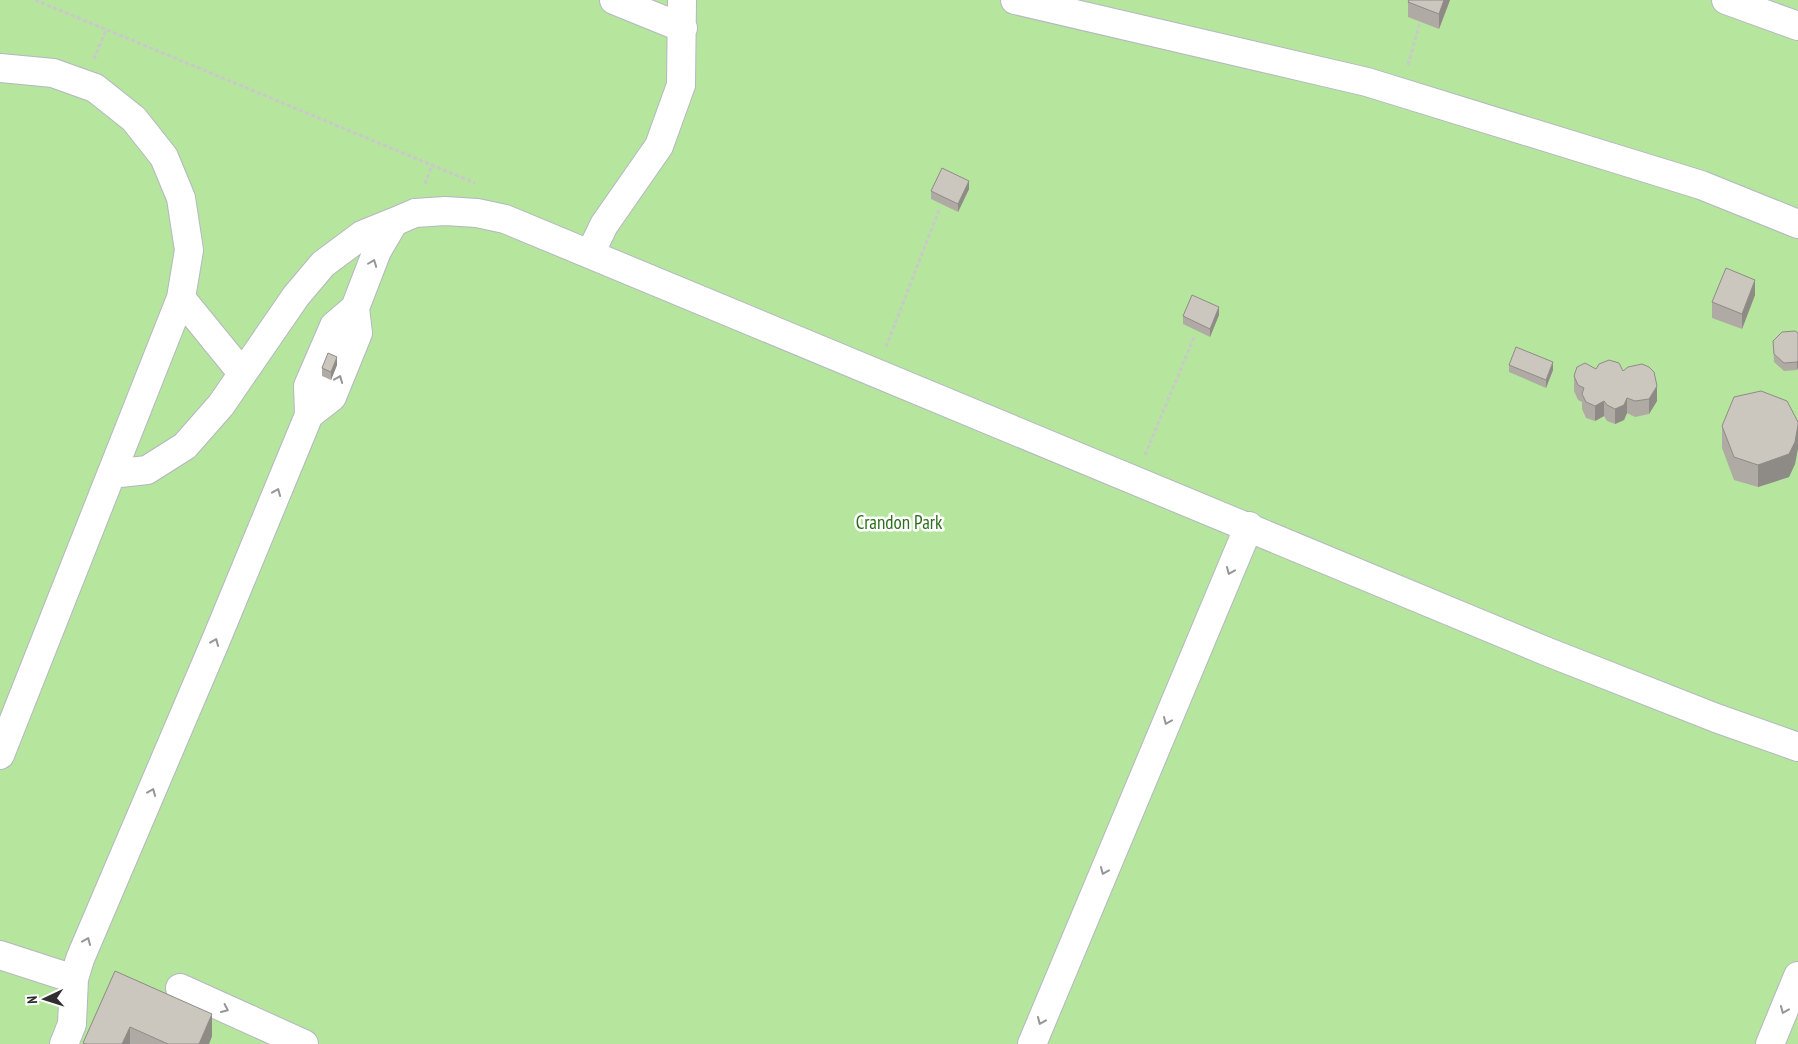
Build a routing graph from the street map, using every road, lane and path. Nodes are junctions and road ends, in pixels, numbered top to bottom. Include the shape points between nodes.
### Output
1 (35, 0) edge
2 (614, 0) edge
3 (682, 0) edge
4 (1015, 0) edge
5 (1726, 0) edge
6 (1420, 22) edge
7 (1798, 26) edge
8 (683, 28) junction
9 (0, 68) edge
10 (1400, 93) junction
11 (481, 186) dead end
12 (939, 210) dead end
13 (394, 222) junction
14 (1798, 224) edge
15 (590, 254) junction
16 (181, 298) junction
17 (1195, 335) dead end
18 (884, 352) dead end
19 (242, 373) junction
20 (1144, 460) dead end
21 (111, 474) junction
22 (1249, 526) junction
23 (29, 684) junction
24 (0, 702) edge
25 (1797, 747) edge
26 (0, 755) edge
27 (0, 955) edge
28 (1798, 976) edge
29 (74, 980) junction
30 (180, 988) dead end
31 (64, 1044) edge
32 (304, 1044) edge
33 (1032, 1044) edge
34 (1770, 1044) edge

1 - 11 path
2 - 8 street
3 - 8 street
4 - 10 street via 1367,82
5 - 7 street
6 - 10 path
8 - 15 street via 681,85 659,146 604,225
9 - 16 street via 53,73 94,88 134,119 164,158 181,198 189,250
10 - 14 street via 1701,185
12 - 18 path
13 - 15 street via 415,213 477,213 505,219
13 - 19 street via 362,235 323,264 296,296
29 -> 13 street via 80,959 309,415 308,386 334,326 355,308 377,251
15 - 22 street
16 - 19 street
16 - 21 street
17 - 20 path
19 - 21 street via 221,405 184,446 147,470
21 - 23 street
22 - 25 street via 1600,673
22 -> 33 street
23 - 24 street
23 - 26 street
27 - 29 street
28 -> 34 street
29 - 31 street via 72,1024
30 -> 32 street

